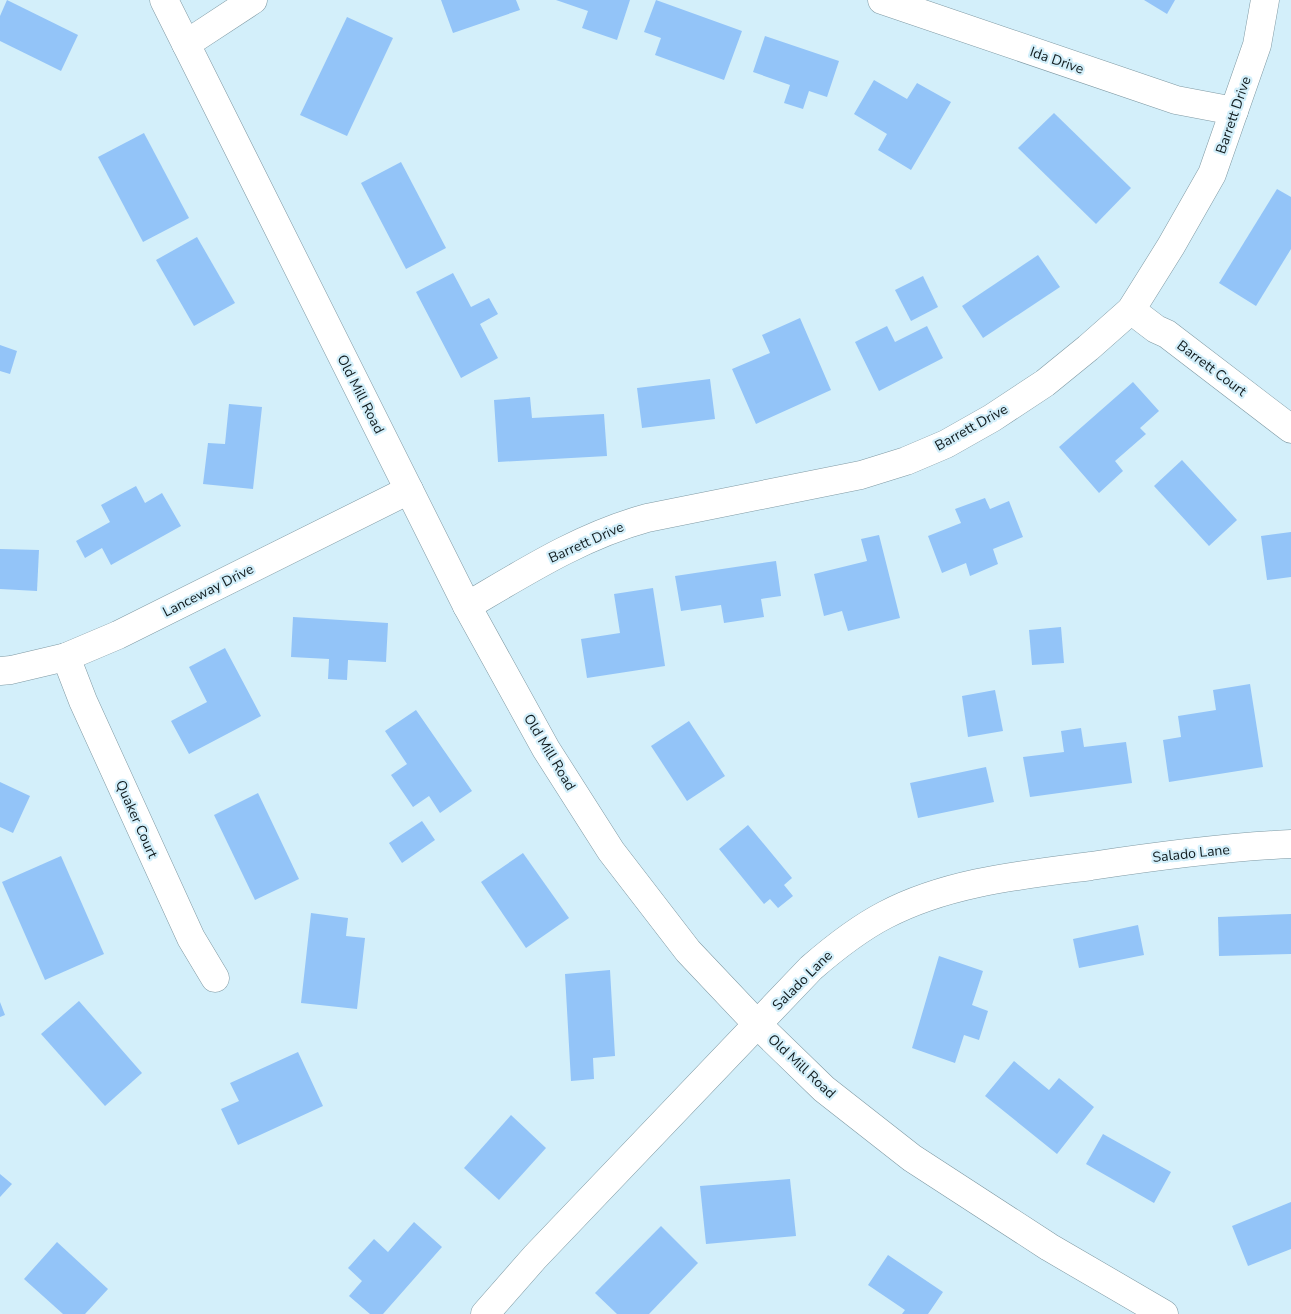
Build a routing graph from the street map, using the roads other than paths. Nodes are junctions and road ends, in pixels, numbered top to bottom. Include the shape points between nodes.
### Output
1 (164, 0) edge
2 (254, 0) edge
3 (882, 0) edge
4 (1265, 0) edge
5 (186, 44) junction
6 (1234, 111) junction
7 (1131, 310) junction
8 (1291, 429) edge
9 (409, 490) junction
10 (467, 606) junction
11 (66, 657) junction
12 (0, 671) edge
13 (1291, 844) edge
14 (216, 978) dead end
15 (758, 1025) junction
16 (484, 1314) edge
17 (1164, 1314) edge

1 - 5 street, Old Mill Road
2 - 5 street
3 - 6 street, Ida Drive via 1176,100
4 - 6 street, Barrett Drive via 1257,45
5 - 9 street, Old Mill Road
6 - 7 street, Barrett Drive via 1212,174
7 - 8 street, Barrett Court
7 - 10 street, Barrett Drive via 1044,383 946,444 861,475 620,525 560,552
9 - 10 street, Old Mill Road
9 - 11 street, Lanceway Drive via 118,635
10 - 15 street, Old Mill Road via 546,749 611,851 688,951
11 - 12 street, Lanceway Drive
11 - 14 street, Quaker Court via 191,938
13 - 15 street, Salado Lane via 1163,855 1011,877 918,900 885,915 832,950
15 - 16 street, Salado Lane
15 - 17 street, Old Mill Road via 824,1089 912,1158 1049,1247

